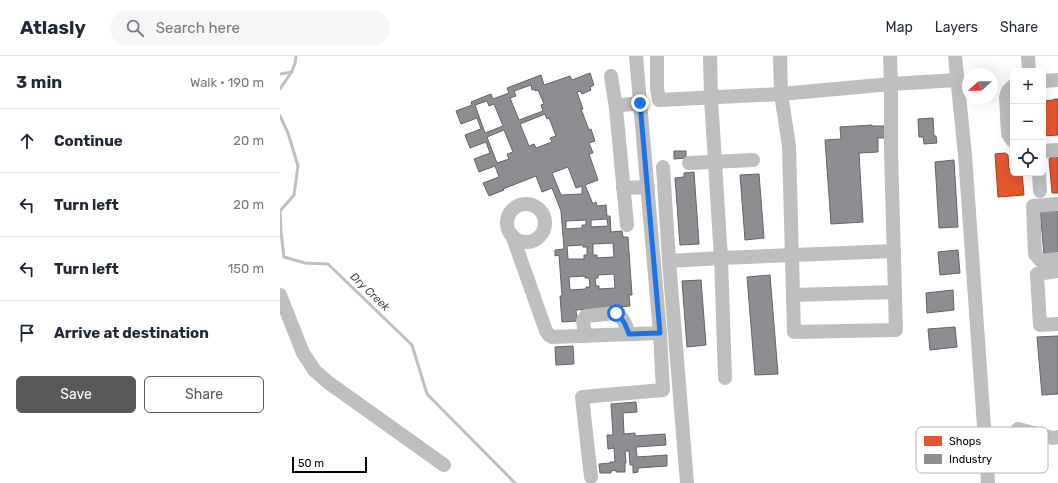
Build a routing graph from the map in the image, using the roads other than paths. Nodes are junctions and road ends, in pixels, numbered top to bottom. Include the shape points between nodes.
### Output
1 (636, 56) edge
2 (657, 56) edge
3 (710, 56) edge
4 (780, 56) edge
5 (890, 56) edge
6 (955, 56) edge
7 (1028, 56) edge
8 (1029, 68) edge
9 (611, 76) dead end
10 (957, 80) junction
11 (1046, 80) edge
12 (1058, 80) edge
13 (891, 84) junction
14 (1010, 89) edge
15 (781, 94) junction
16 (711, 98) junction
17 (640, 103) junction
18 (616, 108) junction
19 (1012, 140) edge
20 (1058, 150) edge
21 (1046, 151) edge
22 (753, 160) dead end
23 (715, 162) junction
24 (689, 163) dead end
25 (663, 167) dead end
26 (1039, 176) edge
27 (648, 187) junction
28 (623, 188) junction
29 (1040, 191) dead end
30 (1058, 204) edge
31 (626, 225) dead end
32 (512, 236) dead end
33 (894, 251) junction
34 (792, 255) junction
35 (721, 258) junction
36 (1058, 259) edge
37 (669, 261) junction
38 (1058, 271) edge
39 (895, 292) junction
40 (280, 295) edge
41 (793, 295) junction
42 (1058, 324) edge
43 (660, 333) junction
44 (629, 334) junction
45 (585, 336) junction
46 (725, 378) dead end
47 (984, 427) edge
48 (1048, 437) edge
49 (1058, 437) edge
50 (444, 465) dead end
51 (987, 473) edge
52 (591, 477) dead end
53 (687, 483) edge
54 (988, 483) edge

1 - 17 lane
2 - 16 lane via 659,100
3 - 16 lane
4 - 15 lane
5 - 13 lane
6 - 10 lane
7 - 8 lane
9 - 18 lane
10 - 13 lane
10 - 47 lane
11 - 12 lane
13 - 15 lane
13 - 33 lane
14 - 19 lane via 1006,97 1008,134
15 - 16 lane
15 - 34 lane via 790,146
16 - 23 lane
17 - 18 lane
17 - 27 lane
18 - 28 lane
20 - 21 lane
22 - 23 lane
23 - 24 lane
23 - 35 lane
25 - 37 lane
26 - 29 lane
27 - 28 lane
27 - 43 lane
28 - 31 lane
30 - 36 lane via 1033,206 1035,254 1041,261
32 - 45 lane via 546,331 552,337
33 - 34 lane
33 - 39 lane
34 - 35 lane
34 - 41 lane
35 - 37 lane
35 - 46 lane
37 - 53 lane
38 - 42 lane via 1037,274 1040,325
39 - 41 lane
39 - 41 lane via 896,330 794,332
40 - 50 lane via 303,353 315,371
43 - 44 lane
43 - 52 lane via 663,390 582,396
44 - 45 lane
44 - 45 lane via 624,322 616,313 586,316 583,320
48 - 49 lane
51 - 54 lane

